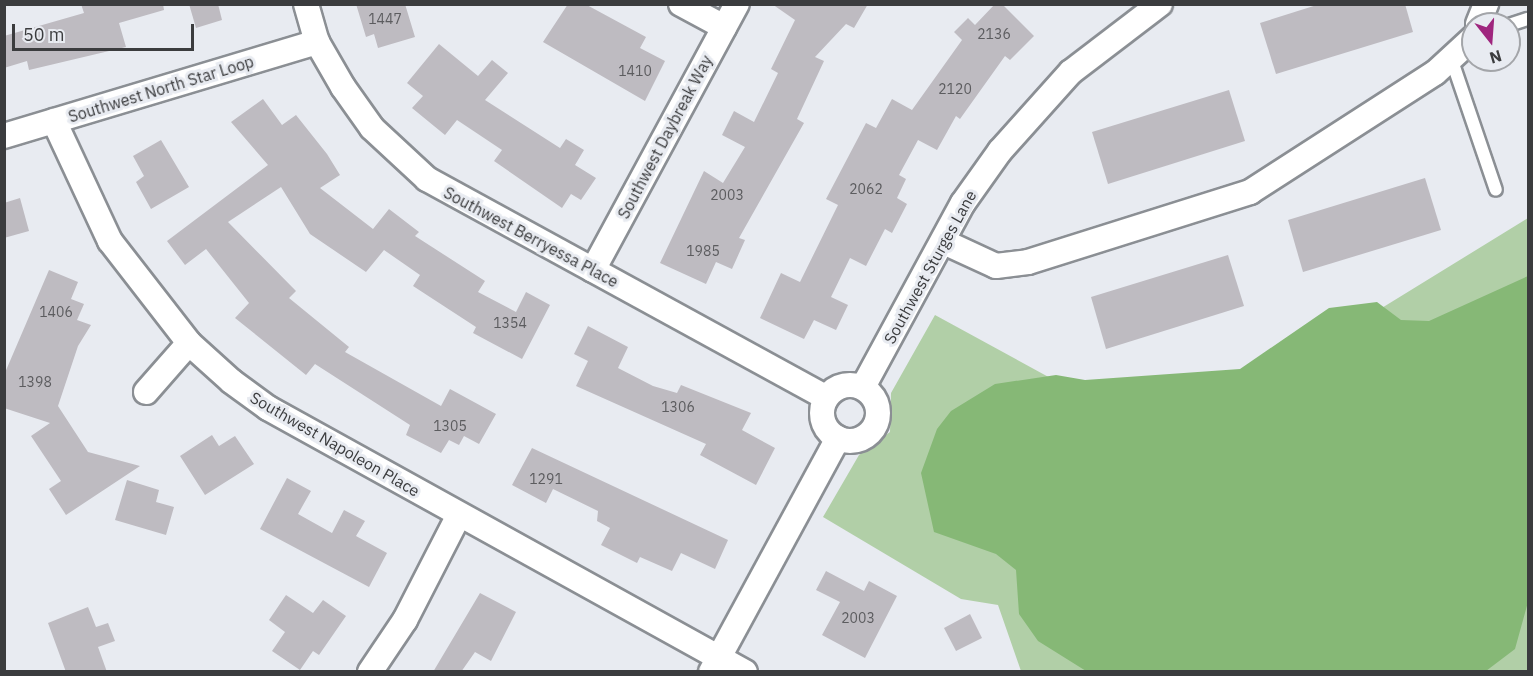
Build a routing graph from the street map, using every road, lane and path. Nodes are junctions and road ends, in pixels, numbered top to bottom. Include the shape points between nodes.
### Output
1 (306, 4) edge
2 (681, 4) edge
3 (737, 4) edge
4 (1160, 4) edge
5 (724, 27) junction
6 (317, 42) junction
7 (1461, 46) edge
8 (1451, 58) junction
9 (54, 121) junction
10 (4, 136) edge
11 (1496, 190) dead end
12 (944, 242) junction
13 (593, 270) junction
14 (189, 343) junction
15 (863, 387) junction
16 (146, 392) dead end
17 (826, 398) junction
18 (838, 438) junction
19 (459, 515) junction
20 (716, 663) edge
21 (370, 672) edge
22 (745, 672) edge

1 - 6 street, Southwest Berryessa Place
2 - 5 street
3 - 5 street, Southwest Daybreak Way
4 - 12 street, Southwest Sturges Lane via 1108,41 1038,105 963,203
5 - 13 street, Southwest Daybreak Way
6 - 9 street, Southwest North Star Loop
6 - 13 street, Southwest Berryessa Place via 372,128 427,179
7 - 8 street
8 - 11 lane
8 - 12 street via 1250,192 1028,262 996,266
9 - 10 street, Southwest North Star Loop
9 - 14 street, Southwest Napoleon Place via 110,241
12 - 15 street, Southwest Sturges Lane
13 - 17 street, Southwest Berryessa Place
14 - 16 street
14 - 19 street, Southwest Napoleon Place via 268,408
15 - 17 street via 849,384
15 - 18 street via 878,405 876,424 859,439
17 - 18 street via 824,423
18 - 20 street
19 - 20 street, Southwest Napoleon Place
19 - 21 street via 405,620
20 - 22 street, Southwest Napoleon Place

